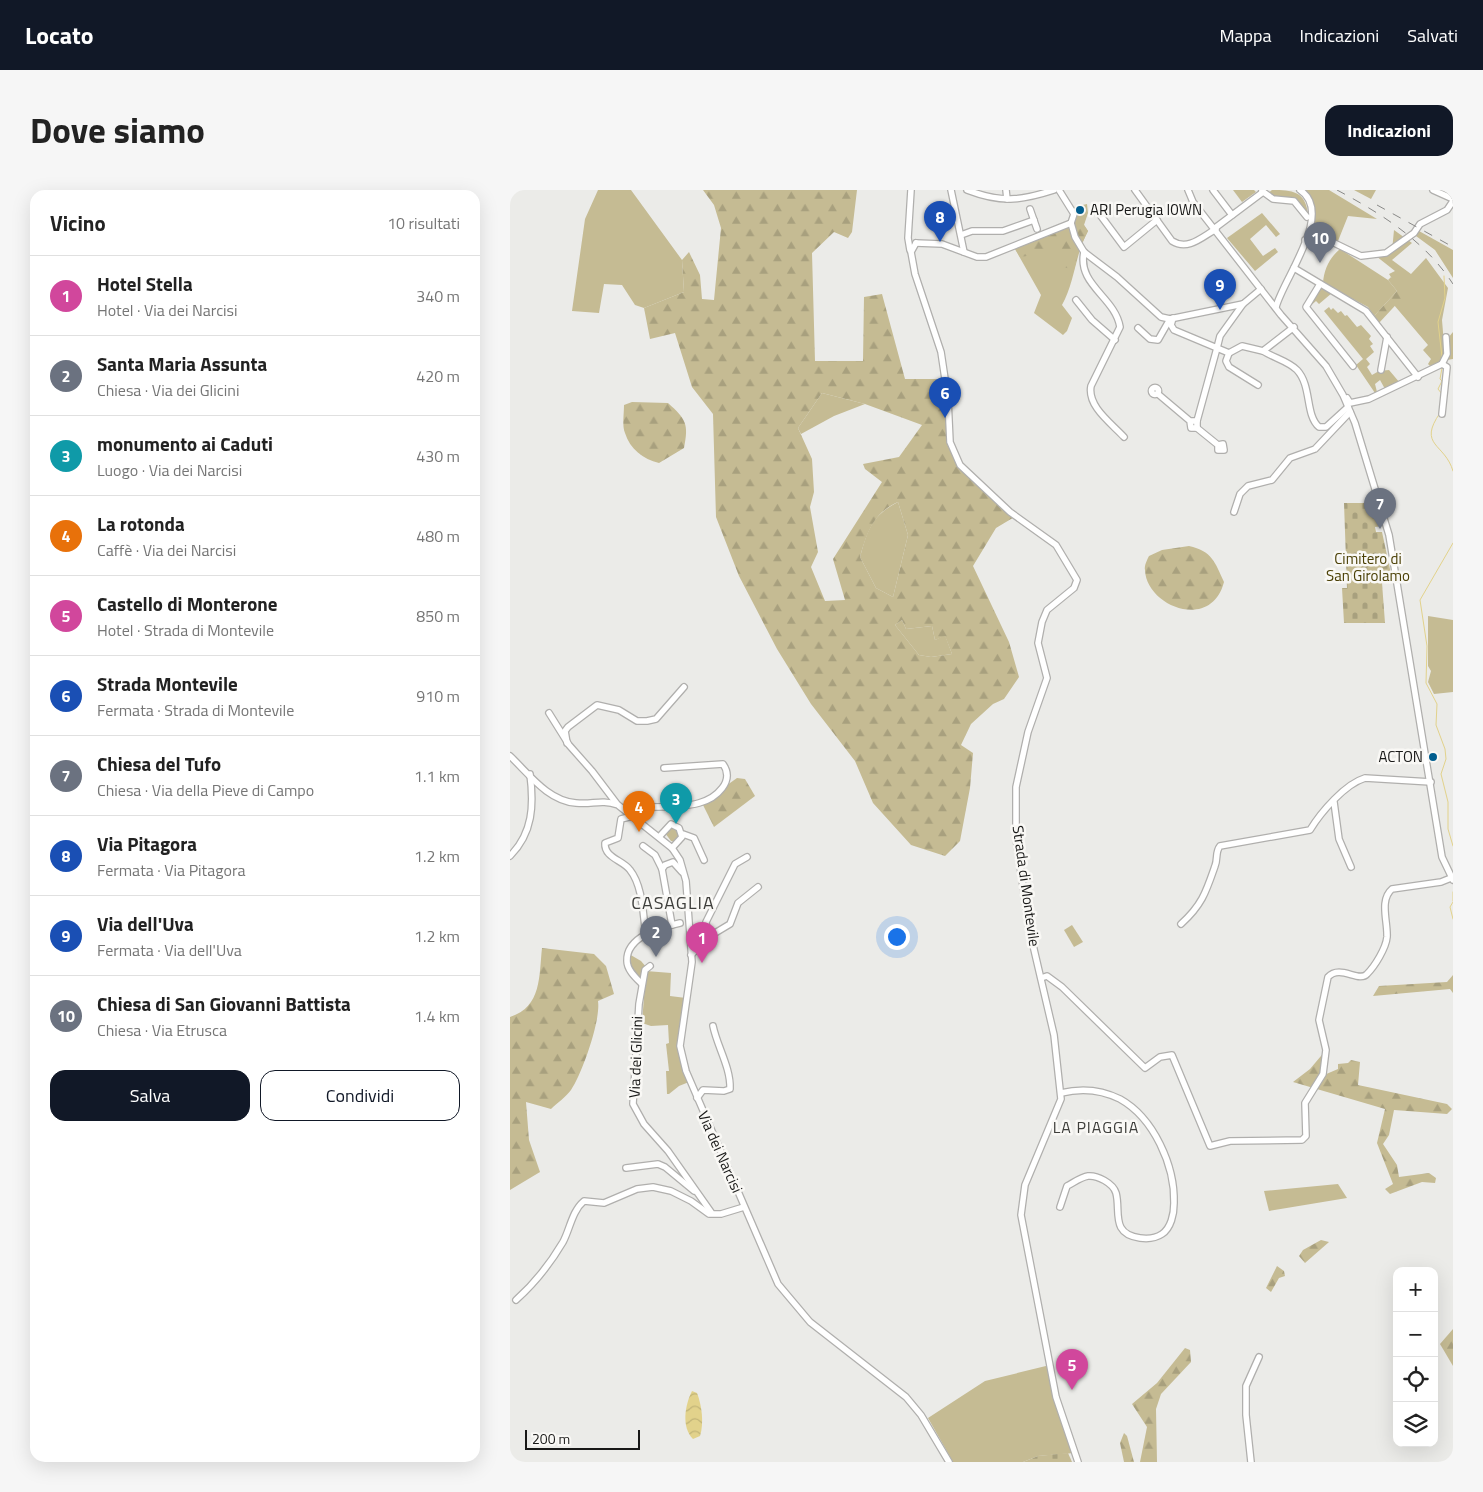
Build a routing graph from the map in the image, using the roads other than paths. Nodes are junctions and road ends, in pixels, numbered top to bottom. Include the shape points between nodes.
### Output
1 (911, 190) edge
2 (951, 190) edge
3 (967, 190) edge
4 (1006, 190) edge
5 (1054, 190) edge
6 (1059, 190) edge
7 (1135, 190) edge
8 (1186, 190) edge
9 (1214, 190) edge
10 (1300, 190) edge
11 (1433, 190) edge
12 (1261, 191) edge
13 (1006, 199) junction
14 (1453, 200) edge
15 (1030, 209) dead end
16 (1098, 212) dead end
17 (1232, 215) junction
18 (1307, 217) dead end
19 (1034, 220) junction
20 (1157, 220) junction
21 (1071, 224) junction
22 (959, 225) junction
23 (1215, 228) junction
24 (1037, 229) dead end
25 (972, 231) junction
26 (961, 235) junction
27 (908, 238) junction
28 (1305, 240) junction
29 (916, 243) junction
30 (911, 252) junction
31 (964, 252) junction
32 (1084, 252) junction
33 (1294, 268) junction
34 (1320, 284) junction
35 (1261, 289) junction
36 (1282, 295) junction
37 (1266, 296) junction
38 (1076, 300) dead end
39 (1243, 304) junction
40 (1276, 307) junction
41 (1171, 319) junction
42 (1294, 327) junction
43 (1138, 328) dead end
44 (1387, 337) junction
45 (1446, 337) dead end
46 (1115, 340) junction
47 (1217, 348) junction
48 (1263, 351) junction
49 (1229, 353) junction
50 (1442, 364) junction
51 (1353, 366) dead end
52 (1380, 370) dead end
53 (1418, 377) junction
54 (1258, 385) dead end
55 (1341, 392) junction
56 (1158, 394) dead end
57 (1349, 410) junction
58 (1442, 414) dead end
59 (1195, 424) junction
60 (1124, 437) dead end
61 (1218, 445) dead end
62 (1234, 512) dead end
63 (684, 687) dead end
64 (549, 714) dead end
65 (567, 743) junction
66 (510, 756) edge
67 (664, 768) dead end
68 (530, 774) junction
69 (1431, 782) junction
70 (1334, 802) junction
71 (618, 805) junction
72 (634, 817) junction
73 (682, 834) junction
74 (659, 837) junction
75 (643, 846) dead end
76 (672, 848) junction
77 (510, 856) edge
78 (747, 857) dead end
79 (704, 860) dead end
80 (1351, 867) dead end
81 (662, 870) junction
82 (684, 875) junction
83 (1452, 879) edge
84 (758, 887) dead end
85 (680, 923) dead end
86 (1181, 924) dead end
87 (672, 925) junction
88 (646, 935) junction
89 (710, 936) junction
90 (691, 955) junction
91 (650, 966) dead end
92 (1040, 978) junction
93 (642, 984) junction
94 (713, 1026) dead end
95 (1060, 1093) junction
96 (696, 1098) junction
97 (626, 1168) dead end
98 (696, 1192) junction
99 (744, 1207) junction
100 (1060, 1207) dead end
101 (713, 1214) junction
102 (516, 1300) dead end
103 (1259, 1358) dead end
104 (949, 1462) edge
105 (1078, 1462) edge
106 (1251, 1462) edge

1 - 27 street, Strada di Montevile
2 - 22 street
3 - 13 street
4 - 13 street
5 - 13 street via 1025,200
6 - 21 street via 1074,214
7 - 20 street
8 - 23 street
9 - 17 street
10 - 28 street via 1313,207
11 - 14 street
12 - 17 street
12 - 18 street via 1273,199 1294,201
14 - 28 street via 1447,210 1420,224 1414,234 1386,253 1356,255 1330,240
15 - 19 street
16 - 20 street via 1124,248
17 - 23 street
19 - 24 street
19 - 25 street via 1003,232
20 - 23 street via 1172,241 1184,246
21 - 31 street via 992,256
21 - 32 street
22 - 25 street
22 - 26 street
23 - 35 street
25 - 26 street
26 - 31 street
27 - 29 street
27 - 30 street, Strada di Montevile
28 - 33 street
29 - 30 street
29 - 31 street via 942,244
30 - 92 street, Strada di Montevile via 941,352 950,442 960,465 1010,512 1052,541 1077,580 1074,588 1047,610 1039,632 1038,642 1047,678 1028,732 1016,787 1016,838
32 - 41 street via 1116,276 1154,312
32 - 46 street via 1082,266 1086,276 1111,307 1119,323
33 - 34 street
33 - 36 street
34 - 44 street via 1362,307
34 - 51 street via 1306,307
35 - 37 street
35 - 39 street
36 - 37 street via 1277,298
36 - 40 street
37 - 40 street
38 - 46 street via 1092,320
39 - 41 street
39 - 47 street via 1220,336
40 - 42 street
41 - 43 street via 1156,340
41 - 47 street via 1174,330
42 - 48 street
42 - 55 street via 1326,366
44 - 52 street
44 - 53 street
45 - 50 street via 1447,354
46 - 60 street via 1089,396
47 - 49 street
47 - 59 street
48 - 49 street via 1242,346
48 - 57 street via 1293,367 1302,377 1307,386 1314,422 1319,427 1326,427
49 - 54 street via 1226,361 1229,367
50 - 53 street
50 - 58 street via 1447,367
53 - 55 street via 1369,399 1352,403
55 - 57 street
56 - 59 street
57 - 62 street via 1315,449 1290,458 1272,480 1248,486 1240,494
57 - 69 street via 1389,535
59 - 61 street
63 - 65 street via 656,719 647,721 637,721 619,710 597,705 568,727 565,732
64 - 65 street
65 - 71 street
66 - 68 street, Via dei Narcisi
67 - 72 street via 722,764 728,781 702,803 644,808
68 - 71 street, Via dei Narcisi via 546,790 568,802 607,801
68 - 77 street via 532,808 526,832
69 - 70 street via 1365,778 1355,781
69 - 83 street via 1442,857
70 - 80 street via 1338,839
70 - 86 street via 1318,816 1310,830 1220,846 1203,900
71 - 72 street, Via dei Narcisi
72 - 74 street, Via dei Narcisi
72 - 88 street via 621,819 618,838 605,843 604,848 634,875
73 - 74 street via 671,824
73 - 76 street
73 - 79 street via 694,838
74 - 76 street, Via dei Narcisi
75 - 81 street via 655,856
76 - 82 street, Via dei Narcisi
78 - 89 street via 735,864 706,922
81 - 82 street via 664,865 673,862
81 - 87 street
82 - 90 street, Via dei Narcisi
83 - 92 street via 1388,892 1385,901 1387,938 1367,975 1334,972 1328,977 1319,1020 1326,1050 1322,1074 1305,1103 1306,1136 1302,1140 1230,1141 1210,1146 1172,1055 1160,1057 1145,1068 1062,987 1046,976
84 - 89 street via 738,903 730,924
85 - 87 street
87 - 88 street
88 - 93 street via 632,947 627,961 629,969
89 - 90 street
90 - 96 street, Via dei Narcisi via 680,1046
91 - 93 street, Via dei Glicini via 645,970
92 - 95 street, Strada di Montevile via 1054,1035
93 - 98 street, Via dei Glicini via 634,1104 644,1124 668,1151
94 - 96 street, Via dei Narcisi via 730,1089 703,1090
95 - 100 street via 1076,1089 1098,1091 1121,1100 1136,1112 1165,1154 1174,1189 1174,1213 1161,1235 1137,1238 1122,1228 1116,1217 1116,1193 1112,1186 1087,1176 1067,1186
95 - 105 street, Strada di Montevile via 1061,1098 1025,1184 1021,1215 1056,1398
96 - 99 street, Via dei Narcisi
97 - 98 street, Via dei Glicini via 658,1164
98 - 101 street, Via dei Glicini
99 - 101 street
99 - 104 street, Via dei Narcisi via 778,1284 787,1297 810,1322 906,1398 921,1415
101 - 102 street via 690,1200 653,1187 637,1189 604,1202 584,1201 577,1208 569,1230 551,1260
103 - 106 street via 1246,1386

